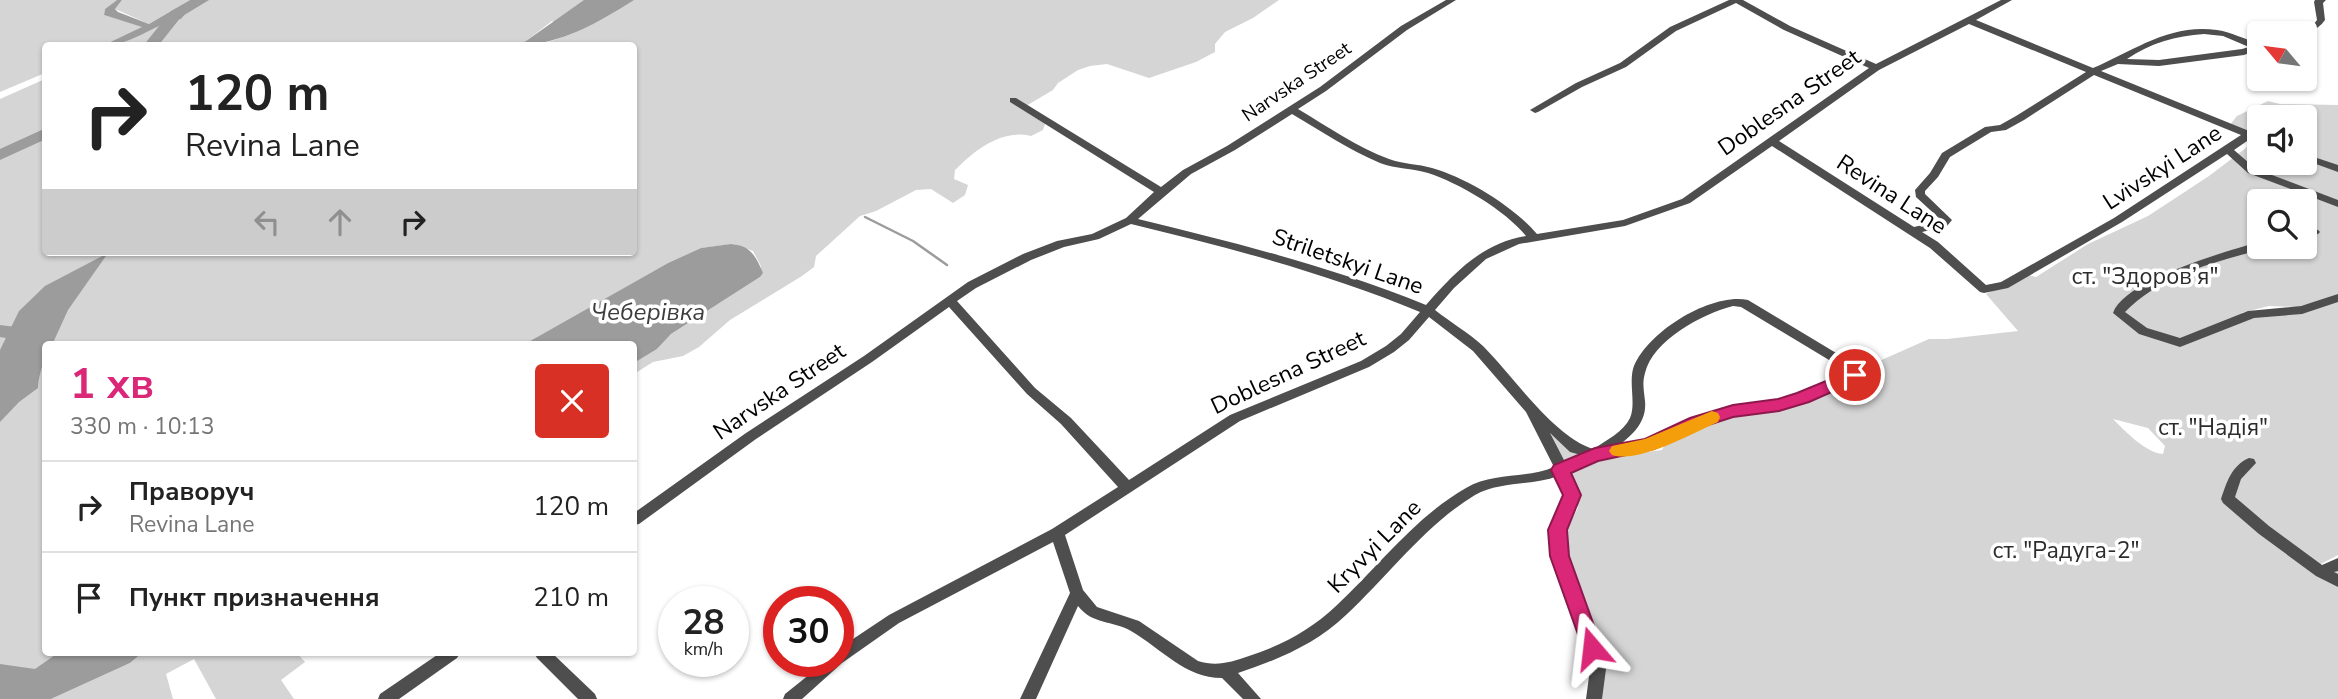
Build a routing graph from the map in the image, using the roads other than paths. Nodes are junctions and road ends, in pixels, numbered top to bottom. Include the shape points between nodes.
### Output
1 (1452, 0) edge
2 (1736, 0) edge
3 (2008, 0) edge
4 (2322, 0) edge
5 (1968, 20) junction
6 (2317, 26) edge
7 (2247, 42) edge
8 (2247, 51) edge
9 (2117, 61) junction
10 (1876, 68) junction
11 (2094, 72) junction
12 (1013, 100) dead end
13 (1291, 109) junction
14 (1535, 110) dead end
15 (2247, 134) edge
16 (2247, 140) edge
17 (1772, 141) junction
18 (2228, 150) junction
19 (2317, 161) edge
20 (2338, 169) edge
21 (1161, 191) junction
22 (2338, 204) edge
23 (1130, 220) junction
24 (1914, 231) junction
25 (1534, 237) junction
26 (2247, 249) edge
27 (1984, 289) joint
28 (2338, 298) edge
29 (951, 302) junction
30 (1428, 311) junction
31 (1531, 409) junction
32 (1595, 455) junction
33 (2249, 463) dead end
34 (1560, 470) junction
35 (1127, 487) junction
36 (637, 518) edge
37 (1057, 533) junction
38 (2338, 564) edge
39 (2321, 572) junction
40 (2338, 581) edge
41 (1077, 593) junction
42 (854, 647) edge
43 (448, 656) edge
44 (545, 656) edge
45 (1226, 671) junction
46 (816, 677) edge
47 (386, 699) edge
48 (589, 699) edge
49 (791, 699) edge
50 (1028, 699) edge
51 (1253, 699) edge
52 (1594, 699) edge

1 - 13 street, Narvska Street via 1404,27
2 - 10 street
2 - 14 street via 1673,29 1623,65
3 - 5 street, Doblesna Street
4 - 6 street via 2318,2 2321,20
5 - 10 street, Doblesna Street
5 - 11 street, Lvivskyi Lane
7 - 9 street via 2217,32 2190,32 2141,47
8 - 9 street via 2160,63
9 - 11 street
10 - 17 street, Doblesna Street
11 - 15 street, Lvivskyi Lane
11 - 24 street via 2020,118 1989,129 1946,155 1920,195 1947,220
12 - 21 street
13 - 21 street, Narvska Street
13 - 25 street via 1381,160 1443,176 1514,215
16 - 18 street, Lvivskyi Lane
17 - 24 street, Revina Lane
17 - 25 street, Doblesna Street via 1712,185 1657,213 1593,230
18 - 22 street via 2252,172
18 - 27 street, Lvivskyi Lane via 2004,285
19 - 20 street
21 - 23 street, Narvska Street
23 - 29 street, Narvska Street via 1095,237 1027,257 972,285
23 - 30 street, Striletskyi Lane via 1267,254
24 - 27 street, Revina Lane
25 - 30 street, Doblesna Street via 1482,256
26 - 28 street via 2192,264 2136,294 2119,313 2143,331 2180,343 2252,314 2302,310
29 - 35 street
29 - 36 street, Narvska Street
30 - 31 street, Striletskyi Lane via 1477,348
30 - 35 street, Doblesna Street via 1390,349 1235,418
31 - 32 street via 1575,448
31 - 34 street, Striletskyi Lane
32 - 32 street via 1648,445 1696,422 1733,411 1779,405 1857,372 1744,303 1726,302 1676,328 1643,358 1635,421
32 - 34 street
33 - 39 street via 2235,477 2228,499
34 - 45 street, Kryvyi Lane via 1489,484 1461,497 1407,543 1340,612 1304,639
34 - 52 street, Striletskyi Lane via 1572,495 1558,530 1560,556 1598,669
35 - 37 street, Doblesna Street
37 - 41 street
37 - 42 street, Doblesna Street via 894,619
38 - 39 street
39 - 40 street
41 - 45 street, Kryvyi Lane via 1092,612 1134,625 1192,666
41 - 50 street
43 - 47 street
44 - 48 street
45 - 51 street
46 - 49 street, Doblesna Street

